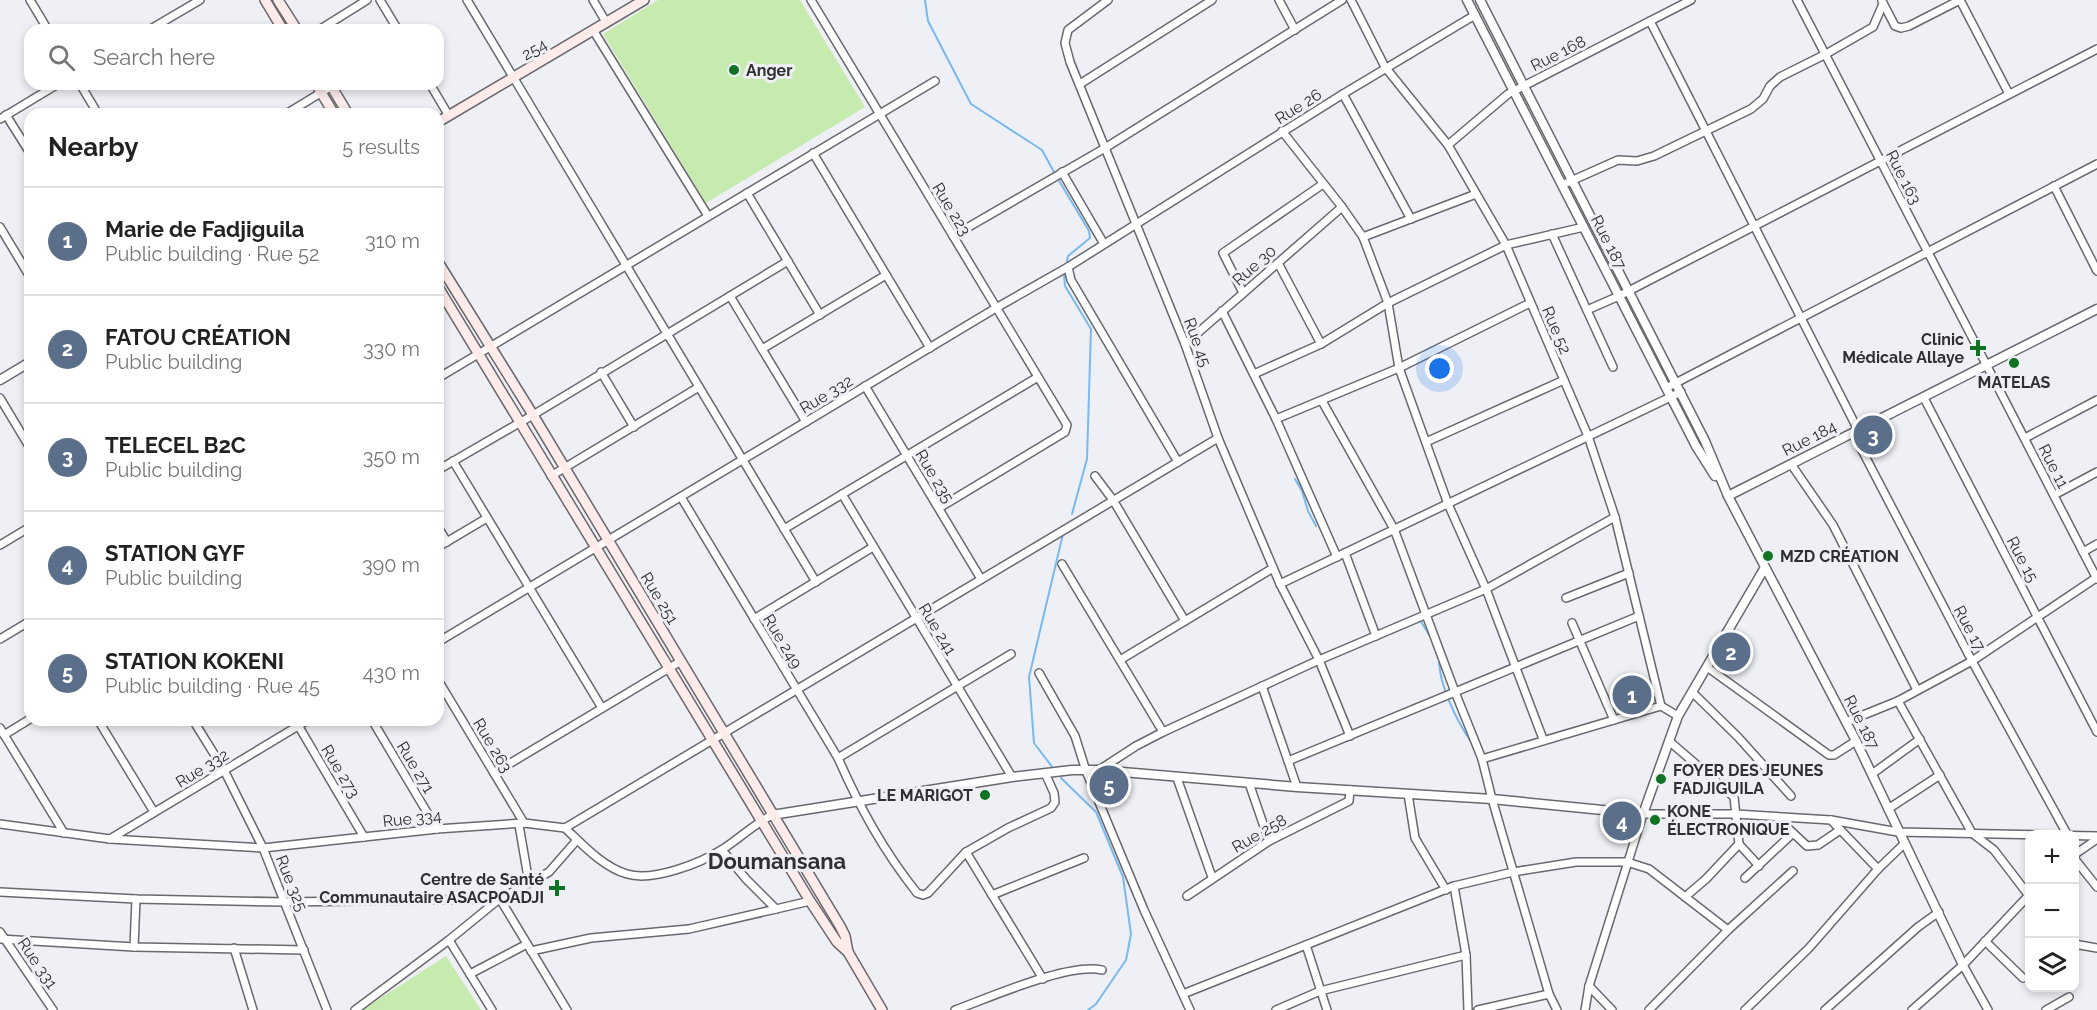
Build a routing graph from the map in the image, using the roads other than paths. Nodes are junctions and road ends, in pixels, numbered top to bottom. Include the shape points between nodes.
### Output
1 (30, 0) edge
2 (200, 0) edge
3 (265, 0) edge
4 (278, 0) edge
5 (351, 0) edge
6 (367, 0) edge
7 (380, 0) edge
8 (467, 0) edge
9 (593, 0) edge
10 (644, 0) edge
11 (811, 0) edge
12 (1108, 0) edge
13 (1212, 0) edge
14 (1279, 0) edge
15 (1342, 0) edge
16 (1351, 0) edge
17 (1467, 0) edge
18 (1480, 0) edge
19 (1691, 0) edge
20 (1797, 0) edge
21 (1960, 0) edge
22 (1680, 2) edge
23 (1882, 2) edge
24 (356, 7) junction
25 (1475, 15) junction
26 (1650, 21) junction
27 (606, 22) junction
28 (44, 24) edge
29 (159, 24) edge
30 (279, 24) edge
31 (293, 24) edge
32 (329, 24) edge
33 (394, 24) edge
34 (593, 30) junction
35 (1295, 30) junction
36 (2097, 49) edge
37 (1826, 54) junction
38 (1385, 68) junction
39 (514, 78) junction
40 (935, 81) dead end
41 (1080, 84) junction
42 (1524, 86) junction
43 (48, 90) edge
44 (84, 90) edge
45 (319, 90) edge
46 (325, 90) edge
47 (334, 90) edge
48 (434, 90) edge
49 (1514, 91) junction
50 (321, 93) junction
51 (1343, 94) junction
52 (2009, 94) junction
53 (94, 108) edge
54 (296, 108) edge
55 (330, 108) edge
56 (344, 108) edge
57 (879, 114) junction
58 (449, 116) junction
59 (3, 117) edge
60 (444, 119) edge
61 (1282, 131) junction
62 (1706, 131) junction
63 (24, 145) edge
64 (1448, 146) junction
65 (1105, 148) junction
66 (813, 153) junction
67 (1880, 160) junction
68 (2097, 164) edge
69 (1062, 172) junction
70 (1572, 181) junction
71 (1323, 184) junction
72 (1562, 185) junction
73 (2054, 186) junction
74 (747, 193) junction
75 (1476, 194) junction
76 (1342, 207) junction
77 (708, 216) junction
78 (1411, 219) junction
79 (1137, 224) junction
80 (1754, 226) junction
81 (0, 227) edge
82 (1584, 227) junction
83 (1552, 234) junction
84 (953, 236) junction
85 (1363, 237) junction
86 (1104, 244) junction
87 (1506, 245) junction
88 (1928, 252) junction
89 (788, 261) junction
90 (24, 262) edge
91 (1278, 263) junction
92 (626, 265) junction
93 (1068, 267) junction
94 (2097, 271) edge
95 (444, 272) edge
96 (886, 275) junction
97 (454, 288) junction
98 (444, 291) edge
99 (1629, 291) junction
100 (1243, 293) junction
101 (730, 296) junction
102 (1619, 296) junction
103 (444, 300) edge
104 (1388, 303) junction
105 (1530, 303) junction
106 (996, 308) junction
107 (2097, 309) edge
108 (1587, 310) junction
109 (1222, 311) junction
110 (820, 315) junction
111 (1802, 319) junction
112 (667, 333) junction
113 (1185, 344) junction
114 (1321, 344) junction
115 (490, 347) junction
116 (930, 348) junction
117 (762, 349) junction
118 (478, 354) junction
119 (1663, 359) junction
120 (1654, 363) junction
121 (24, 366) edge
122 (1987, 366) junction
123 (1613, 367) dead end
124 (1399, 368) junction
125 (601, 372) junction
126 (444, 374) edge
127 (1254, 374) junction
128 (1038, 377) junction
129 (0, 380) edge
130 (1564, 380) junction
131 (1676, 383) junction
132 (866, 386) junction
133 (699, 387) junction
134 (1666, 388) junction
135 (1681, 392) junction
136 (1671, 397) junction
137 (0, 398) edge
138 (1924, 398) junction
139 (2097, 400) edge
140 (1322, 401) junction
141 (533, 416) junction
142 (1276, 419) junction
143 (806, 422) junction
144 (520, 423) junction
145 (634, 426) junction
146 (1856, 432) junction
147 (1588, 436) junction
148 (24, 438) edge
149 (1218, 438) junction
150 (2025, 438) junction
151 (1426, 442) junction
152 (907, 455) junction
153 (743, 460) junction
154 (453, 461) junction
155 (1178, 462) junction
156 (1791, 464) junction
157 (444, 466) edge
158 (564, 468) junction
159 (2097, 472) edge
160 (551, 476) junction
161 (1095, 476) dead end
162 (842, 494) junction
163 (2054, 495) junction
164 (1728, 496) junction
165 (681, 497) junction
166 (1113, 500) junction
167 (1448, 504) junction
168 (939, 508) junction
169 (1615, 517) junction
170 (487, 518) junction
171 (784, 529) junction
172 (1394, 529) junction
173 (24, 531) edge
174 (444, 537) edge
175 (607, 540) junction
176 (447, 542) junction
177 (444, 544) edge
178 (2097, 544) edge
179 (0, 545) edge
180 (873, 547) junction
181 (595, 548) junction
182 (2083, 552) junction
183 (1345, 553) junction
184 (1337, 557) junction
185 (1062, 564) dead end
186 (1273, 568) junction
187 (1764, 569) junction
188 (1629, 573) junction
189 (2097, 578) edge
190 (981, 579) junction
191 (816, 582) junction
192 (1280, 584) junction
193 (529, 588) junction
194 (1486, 588) junction
195 (1566, 598) dead end
196 (1427, 614) junction
197 (1639, 616) junction
198 (2038, 617) junction
199 (754, 618) junction
200 (916, 618) junction
201 (1185, 621) junction
202 (1572, 623) dead end
203 (24, 625) edge
204 (1376, 636) junction
205 (444, 638) edge
206 (0, 639) edge
207 (1579, 641) junction
208 (1011, 654) dead end
209 (1120, 660) junction
210 (1319, 660) junction
211 (681, 661) junction
212 (1972, 661) junction
213 (1516, 667) junction
214 (1707, 667) junction
215 (669, 668) junction
216 (1039, 673) dead end
217 (957, 686) junction
218 (1262, 686) junction
219 (444, 690) edge
220 (797, 690) junction
221 (1917, 690) junction
222 (1455, 692) junction
223 (1692, 692) junction
224 (1898, 701) junction
225 (1661, 706) junction
226 (602, 708) junction
227 (1678, 716) junction
228 (1614, 720) junction
229 (1846, 722) junction
230 (24, 723) edge
231 (102, 726) edge
232 (197, 726) edge
233 (292, 726) edge
234 (299, 726) edge
235 (376, 726) edge
236 (0, 728) edge
237 (1163, 732) junction
238 (2097, 732) edge
239 (724, 733) junction
240 (4, 735) junction
241 (1350, 736) junction
242 (1920, 739) junction
243 (713, 740) junction
244 (1543, 740) junction
245 (1669, 741) junction
246 (1856, 741) junction
247 (838, 758) junction
248 (1482, 759) junction
249 (1288, 761) junction
250 (1099, 770) junction
251 (224, 771) junction
252 (1086, 771) junction
253 (494, 772) junction
254 (1045, 773) junction
255 (1872, 774) junction
256 (1940, 775) junction
257 (1012, 777) junction
258 (1177, 778) junction
259 (1249, 783) junction
260 (1297, 787) junction
261 (1350, 790) junction
262 (1408, 794) junction
263 (1791, 796) dead end
264 (1492, 799) junction
265 (856, 801) junction
266 (1888, 809) junction
267 (154, 812) junction
268 (1643, 814) junction
269 (1736, 814) junction
270 (772, 815) junction
271 (1776, 817) junction
272 (1831, 819) junction
273 (762, 820) junction
274 (0, 824) edge
275 (522, 824) junction
276 (565, 828) junction
277 (437, 829) junction
278 (1840, 830) junction
279 (2065, 830) edge
280 (1898, 832) junction
281 (64, 833) junction
282 (1972, 833) junction
283 (1792, 834) junction
284 (2025, 834) edge
285 (2079, 836) edge
286 (364, 837) junction
287 (2097, 838) edge
288 (110, 839) junction
289 (578, 840) junction
290 (1269, 841) junction
291 (1739, 844) junction
292 (1904, 844) junction
293 (263, 848) junction
294 (722, 850) junction
295 (966, 852) junction
296 (2079, 852) edge
297 (1084, 858) dead end
298 (1627, 862) junction
299 (2079, 863) edge
300 (1759, 866) junction
301 (1878, 869) junction
302 (1793, 871) dead end
303 (1513, 872) junction
304 (1212, 877) junction
305 (1745, 878) dead end
306 (529, 883) junction
307 (1454, 886) junction
308 (2097, 887) edge
309 (1446, 890) junction
310 (2025, 891) edge
311 (0, 892) edge
312 (992, 896) junction
313 (1187, 896) dead end
314 (1685, 897) junction
315 (136, 898) junction
316 (500, 899) junction
317 (2025, 900) edge
318 (810, 901) junction
319 (285, 902) junction
320 (776, 909) junction
321 (1939, 912) junction
322 (1728, 930) junction
323 (0, 932) edge
324 (2, 939) edge
325 (449, 940) junction
326 (1985, 941) junction
327 (1306, 945) junction
328 (2079, 945) edge
329 (134, 947) junction
330 (529, 947) junction
331 (234, 948) junction
332 (2097, 948) edge
333 (304, 950) junction
334 (848, 952) junction
335 (1466, 955) junction
336 (1963, 964) junction
337 (1102, 970) dead end
338 (470, 974) junction
339 (2023, 978) dead end
340 (1043, 979) junction
341 (1589, 986) junction
342 (1320, 991) junction
343 (1549, 993) junction
344 (1183, 994) junction
345 (2069, 997) dead end
346 (252, 1007) edge
347 (53, 1010) edge
348 (244, 1010) edge
349 (327, 1010) edge
350 (355, 1010) edge
351 (492, 1010) edge
352 (567, 1010) edge
353 (882, 1010) edge
354 (955, 1010) edge
355 (1190, 1010) edge
356 (1276, 1010) edge
357 (1326, 1010) edge
358 (1468, 1010) edge
359 (1478, 1010) edge
360 (1557, 1010) edge
361 (1585, 1010) edge
362 (1612, 1010) edge
363 (1649, 1010) edge
364 (1745, 1010) edge
365 (1825, 1010) edge
366 (1912, 1010) edge
367 (1988, 1010) edge
368 (2046, 1010) edge

1 - 28 street
2 - 29 street
3 - 30 main road
4 - 31 main road
5 - 24 street
6 - 24 street
7 - 33 street
8 - 39 street
9 - 27 street
10 - 27 main road, 254
11 - 57 street, Rue 223
12 - 41 street, Rue 45 via 1068,30 1065,43
13 - 41 street
14 - 35 street
15 - 35 street
16 - 38 street, Rue 52
17 - 25 street, Rue 187
18 - 42 street, Rue 187
19 - 22 street, Rue 168
20 - 37 street, Rue 163
21 - 23 street via 1901,28 1895,26
21 - 52 street
22 - 26 street, Rue 168
23 - 37 street via 1873,27
24 - 32 street
25 - 38 street, Rue 26
25 - 49 street, Rue 187
26 - 42 street, Rue 168
26 - 62 street, Rue 17
27 - 34 main road, 254
34 - 39 main road, 254
34 - 77 street
35 - 65 street
36 - 52 street
37 - 62 street via 1780,77 1751,109
37 - 67 street, Rue 163
38 - 51 street, Rue 26
38 - 64 street, Rue 52
39 - 58 main road, 254
39 - 92 street
40 - 57 street
41 - 65 street, Rue 45
42 - 49 street, Rue 168
42 - 70 street, Rue 187
43 - 59 street
44 - 53 street
45 - 50 main road
46 - 50 street
47 - 56 main road
48 - 58 street
49 - 64 street, Rue 168
49 - 72 street, Rue 187
50 - 54 street
50 - 55 main road
51 - 61 street, Rue 26
51 - 78 street
52 - 67 street
57 - 66 street
57 - 84 street, Rue 223
58 - 60 main road, 254
59 - 63 street
61 - 71 street
61 - 79 street, Rue 26
62 - 70 street via 1654,156 1637,161 1618,160
62 - 80 street, Rue 17
64 - 75 street, Rue 52
65 - 69 street
65 - 79 street, Rue 45
66 - 74 street
66 - 96 street
67 - 80 street
67 - 88 street, Rue 163
68 - 73 street
69 - 84 street
69 - 86 street
70 - 72 street
70 - 99 street, Rue 187
71 - 76 street
71 - 100 street via 1223,253
72 - 82 street, Rue 187
73 - 88 street
73 - 94 street
74 - 77 street
74 - 89 street
75 - 78 street
75 - 87 street, Rue 52
76 - 85 street
76 - 91 street, Rue 30
77 - 92 street
78 - 85 street
79 - 86 street, Rue 332
79 - 113 street, Rue 45
80 - 99 street
80 - 111 street, Rue 17
81 - 90 street
82 - 83 street
82 - 102 street, Rue 187
83 - 87 street
83 - 108 street
84 - 106 street, Rue 223
85 - 104 street
86 - 93 street, Rue 332
87 - 104 street
87 - 105 street, Rue 52
88 - 111 street
88 - 122 street, Rue 163
89 - 101 street
89 - 110 street
91 - 100 street, Rue 30
91 - 114 street
92 - 112 street
92 - 115 street
93 - 106 street, Rue 332
93 - 155 street via 1071,280
95 - 97 main road, Rue 251
96 - 110 street
96 - 116 street
97 - 98 street
97 - 115 main road, Rue 251
99 - 102 street
99 - 119 street, Rue 187
100 - 109 street, Rue 30
101 - 112 street
101 - 117 street
102 - 108 street
102 - 120 street, Rue 187
103 - 118 main road, Rue 251
104 - 114 street
104 - 124 street
105 - 124 street
105 - 130 street, Rue 52
106 - 116 street, Rue 332
106 - 128 street, Rue 223
107 - 122 street, Rue 184
108 - 123 street
109 - 113 street, Rue 30
109 - 127 street
110 - 117 street
111 - 131 street
111 - 146 street, Rue 17
112 - 125 street
112 - 133 street
113 - 149 street, Rue 45
114 - 127 street
115 - 118 street
115 - 141 main road, Rue 251
116 - 132 street, Rue 332
117 - 143 street
118 - 126 street
118 - 144 main road, Rue 251
119 - 120 street
119 - 131 street, Rue 187
120 - 134 street, Rue 187
121 - 129 street
122 - 138 street, Rue 184
122 - 150 street, Rue 11
124 - 140 street
124 - 151 street
125 - 141 street
125 - 145 street
127 - 142 street
128 - 152 street
128 - 168 street, Rue 223 via 1067,425 1065,432
130 - 147 street, Rue 52
130 - 151 street
131 - 134 street
131 - 135 street, Rue 187
132 - 143 street, Rue 332
132 - 152 street, Rue 235
133 - 145 street
133 - 153 street
134 - 136 street, Rue 187
135 - 136 street
135 - 164 street, Rue 187
136 - 147 street
136 - 164 street, Rue 187
137 - 148 street
138 - 146 street, Rue 184
138 - 198 street, Rue 15
139 - 150 street
140 - 142 street
140 - 172 street
141 - 144 street
141 - 158 main road, Rue 251
142 - 184 street
143 - 153 street, Rue 332
144 - 154 street
144 - 160 main road, Rue 251
145 - 158 street
146 - 156 street, Rue 184
146 - 212 street, Rue 17
147 - 167 street
147 - 169 street, Rue 52
149 - 155 street
149 - 186 street, Rue 45
150 - 163 street, Rue 11
151 - 167 street
152 - 162 street
152 - 168 street, Rue 235
153 - 165 street, Rue 332
153 - 171 street
154 - 157 street
154 - 170 street
155 - 166 street
156 - 164 street, Rue 184
156 - 221 street via 1833,525
158 - 160 street
158 - 175 main road, Rue 251
159 - 163 street
160 - 181 main road, Rue 251
161 - 166 street
162 - 171 street
162 - 180 street, Rue 241
163 - 182 street, Rue 11
164 - 187 street, Rue 187
165 - 175 street, Rue 332
165 - 199 street, Rue 249
166 - 190 street
166 - 201 street
167 - 172 street
167 - 194 street
168 - 190 street, Rue 235
169 - 188 street, Rue 52
169 - 194 street
170 - 176 street
170 - 193 street
171 - 191 street
172 - 183 street
172 - 196 street
173 - 179 street
174 - 176 street
175 - 181 street, Rue 332
175 - 211 main road, Rue 251
176 - 177 street
178 - 182 street
180 - 191 street
180 - 200 street, Rue 241
181 - 193 street, Rue 332
181 - 215 main road, Rue 251
182 - 189 street, Rue 11
183 - 184 street
183 - 204 street
184 - 192 street
185 - 209 street
186 - 192 street, Rue 45
186 - 201 street
187 - 214 street
187 - 229 street, Rue 187
188 - 195 street
188 - 197 street, Rue 52
189 - 198 street
190 - 200 street
191 - 199 street
192 - 210 street, Rue 45
193 - 205 street, Rue 332
193 - 226 street
194 - 196 street
194 - 213 street
196 - 204 street
196 - 222 street
197 - 207 street
197 - 225 street, Rue 52
198 - 212 street
198 - 238 street, Rue 15
199 - 220 street, Rue 249
200 - 217 street, Rue 241
200 - 220 street
201 - 209 street
202 - 207 street
203 - 206 street
204 - 210 street
207 - 213 street
207 - 228 street
208 - 217 street
209 - 237 street
210 - 218 street
210 - 241 street, Rue 45
211 - 215 street
211 - 239 main road, Rue 251
212 - 221 street
212 - 279 street, Rue 17
213 - 222 street
213 - 244 street
214 - 223 street
214 - 246 street via 1829,754 1834,755
215 - 226 street
215 - 243 main road, Rue 251
216 - 252 street via 1075,736
217 - 247 street
217 - 257 street, Rue 241
218 - 237 street
218 - 249 street
219 - 253 street, Rue 263
220 - 239 street
220 - 247 street, Rue 249
221 - 224 street
222 - 241 street
222 - 248 street
223 - 227 street
223 - 263 street
224 - 229 street
224 - 242 street
225 - 227 street
225 - 228 street
226 - 253 street
227 - 245 street
228 - 244 street
229 - 246 street, Rue 187
230 - 240 street
231 - 267 street
232 - 251 street, Rue 325
233 - 251 street, Rue 332
234 - 286 street, Rue 273
235 - 277 street, Rue 271
236 - 240 street
237 - 250 street
239 - 243 street
239 - 270 main road, Rue 251
240 - 281 street
241 - 249 street
242 - 255 street
242 - 256 street
243 - 273 main road, Rue 251
243 - 276 street
244 - 248 street
245 - 268 street
245 - 269 street via 1734,796
246 - 255 street, Rue 187
247 - 265 street, Rue 249
248 - 264 street
249 - 260 street
250 - 252 street
250 - 258 street
251 - 267 street, Rue 332
251 - 293 street, Rue 325
252 - 254 street
252 - 344 street
253 - 275 street, Rue 263
254 - 257 street
254 - 295 street via 1054,793 1051,808
255 - 266 street, Rue 187
256 - 266 street
256 - 282 street
257 - 265 street
258 - 259 street
258 - 304 street
259 - 260 street
259 - 290 street
260 - 261 street
261 - 262 street
261 - 290 street, Rue 258 via 1349,801
262 - 264 street
262 - 309 street via 1415,838
264 - 268 street
264 - 303 street
265 - 270 street
265 - 295 street, Rue 249 via 892,861 917,893 928,893
266 - 280 street, Rue 187
267 - 288 street, Rue 332
268 - 269 street
268 - 298 street
269 - 271 street
269 - 291 street
270 - 273 street
270 - 334 main road, Rue 251 via 840,926
271 - 272 street
271 - 283 street
272 - 278 street
272 - 280 street
273 - 294 street
273 - 318 main road, Rue 251
274 - 281 street, Rue 334
275 - 276 street, Rue 334
275 - 277 street, Rue 334
275 - 306 street
276 - 289 street
277 - 286 street, Rue 334
278 - 283 street via 1813,846
278 - 301 street
280 - 282 street
280 - 292 street, Rue 187
281 - 288 street, Rue 334
282 - 284 street
282 - 310 street via 1994,850
283 - 300 street
285 - 287 street
286 - 293 street, Rue 334
287 - 296 street
288 - 293 street, Rue 334
289 - 294 street via 599,859 627,874 648,877 687,866
289 - 306 street via 549,872
290 - 304 street, Rue 258
291 - 300 street
291 - 314 street
292 - 301 street
292 - 321 street, Rue 187
293 - 319 street, Rue 325
294 - 320 street
295 - 312 street
297 - 312 street
298 - 303 street via 1576,862
298 - 314 street via 1649,869
298 - 341 street
299 - 308 street
300 - 305 street
301 - 364 street via 1809,948
302 - 322 street
303 - 307 street
303 - 343 street
304 - 313 street, Rue 258
306 - 316 street
307 - 309 street
307 - 335 street
309 - 327 street
311 - 315 street
312 - 340 street
314 - 322 street
315 - 319 street
315 - 329 street
316 - 319 street
316 - 325 street
316 - 330 street
317 - 326 street
318 - 320 street
318 - 334 main road, Rue 251
319 - 333 street, Rue 325
320 - 330 street via 689,929
321 - 336 street, Rue 187
321 - 365 street
322 - 363 street
323 - 324 street, Rue 331
324 - 329 street
324 - 347 street, Rue 331
325 - 338 street
325 - 350 street
326 - 336 street
326 - 339 street
327 - 342 street
327 - 344 street
328 - 332 street
329 - 331 street
330 - 338 street
330 - 352 street
331 - 333 street
331 - 346 street
333 - 349 street, Rue 325
334 - 353 main road, Rue 251
335 - 342 street
335 - 358 street
336 - 366 street
336 - 367 street
337 - 340 street via 1093,968
338 - 351 street
340 - 354 street
341 - 361 street
341 - 362 street
342 - 356 street
342 - 357 street
343 - 359 street
343 - 360 street
344 - 355 street
345 - 368 street
346 - 348 street

